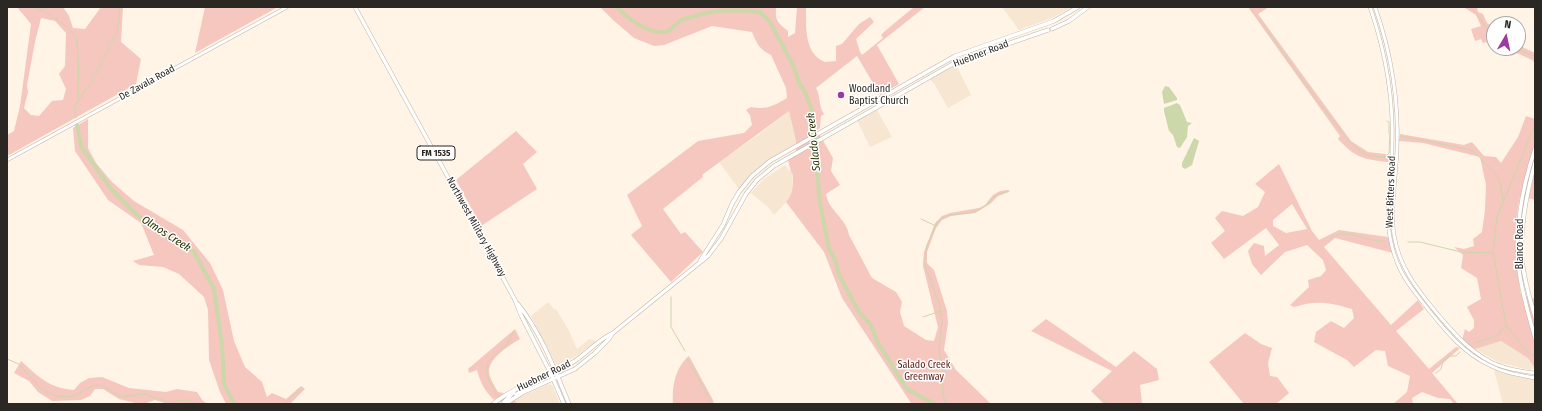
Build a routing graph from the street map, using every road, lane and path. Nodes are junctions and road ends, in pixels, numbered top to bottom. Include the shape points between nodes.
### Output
1 (287, 7) edge
2 (355, 7) edge
3 (1078, 7) edge
4 (1088, 7) edge
5 (1370, 7) edge
6 (1375, 7) edge
7 (878, 99) junction
8 (878, 106) junction
9 (834, 124) junction
10 (837, 130) junction
11 (1392, 149) junction
12 (1397, 149) junction
13 (1535, 149) edge
14 (7, 160) edge
15 (1535, 163) edge
16 (1523, 203) junction
17 (718, 233) junction
18 (1390, 235) junction
19 (1394, 235) junction
20 (723, 236) junction
21 (700, 262) junction
22 (515, 300) junction
23 (1530, 317) junction
24 (1535, 317) edge
25 (1443, 324) junction
26 (613, 333) junction
27 (1535, 338) edge
28 (596, 344) junction
29 (600, 348) junction
30 (555, 372) junction
31 (1535, 373) edge
32 (551, 374) junction
33 (558, 377) junction
34 (1535, 378) edge
35 (553, 379) junction
36 (536, 380) junction
37 (503, 397) junction
38 (493, 404) edge
39 (497, 404) edge
40 (504, 404) edge
41 (564, 404) edge
42 (569, 404) edge

1 - 14 main road, De Zavala Road
2 - 22 main road, Northwest Military Highway / FM 1535
3 - 7 main road, Huebner Road via 1054,21 955,56
4 - 8 main road, Huebner Road via 1050,29 958,61
5 - 11 main road, West Bitters Road via 1388,78 1392,112
6 - 12 main road, West Bitters Road via 1385,39 1394,90
7 - 8 main road
7 - 9 main road, Huebner Road
8 - 10 main road, Huebner Road
9 - 10 main road
9 - 17 main road, Huebner Road via 770,161 752,176 732,204
10 - 20 main road, Huebner Road via 774,166 757,180 742,200
11 - 12 main road
11 - 18 main road, West Bitters Road
12 - 19 main road, West Bitters Road
13 - 16 main road, Blanco Road via 1523,189
15 - 16 main road, Blanco Road
16 - 23 main road, Blanco Road via 1518,228 1518,253
16 - 24 main road, Blanco Road via 1522,260
17 - 20 main road
17 - 21 main road, Huebner Road
18 - 19 main road
18 - 25 main road, West Bitters Road via 1404,277
19 - 25 main road, West Bitters Road via 1399,256 1411,281
20 - 21 main road, Huebner Road via 708,256
21 - 26 main road, Huebner Road
22 - 30 main road, Northwest Military Highway / FM 1535 via 525,312
22 - 32 main road, Northwest Military Highway / FM 1535
23 - 24 main road
23 - 27 main road, Blanco Road
25 - 31 main road, West Bitters Road via 1479,355 1501,366
25 - 34 main road, West Bitters Road via 1458,344 1482,362 1514,375
26 - 28 main road, Huebner Road
26 - 29 main road, Huebner Road
28 - 29 main road
28 - 30 main road, Huebner Road via 578,359
29 - 33 main road, Huebner Road via 582,364
30 - 32 main road, Huebner Road
30 - 33 main road, Northwest Military Highway / FM 1535
32 - 35 main road, Northwest Military Highway / FM 1535
32 - 36 main road, Huebner Road
33 - 35 main road, Huebner Road
33 - 42 main road, Northwest Military Highway / FM 1535
35 - 40 main road, Huebner Road
35 - 41 main road, Northwest Military Highway / FM 1535
36 - 37 main road, Huebner Road
36 - 40 main road via 515,393
37 - 38 main road, Huebner Road
37 - 39 main road

